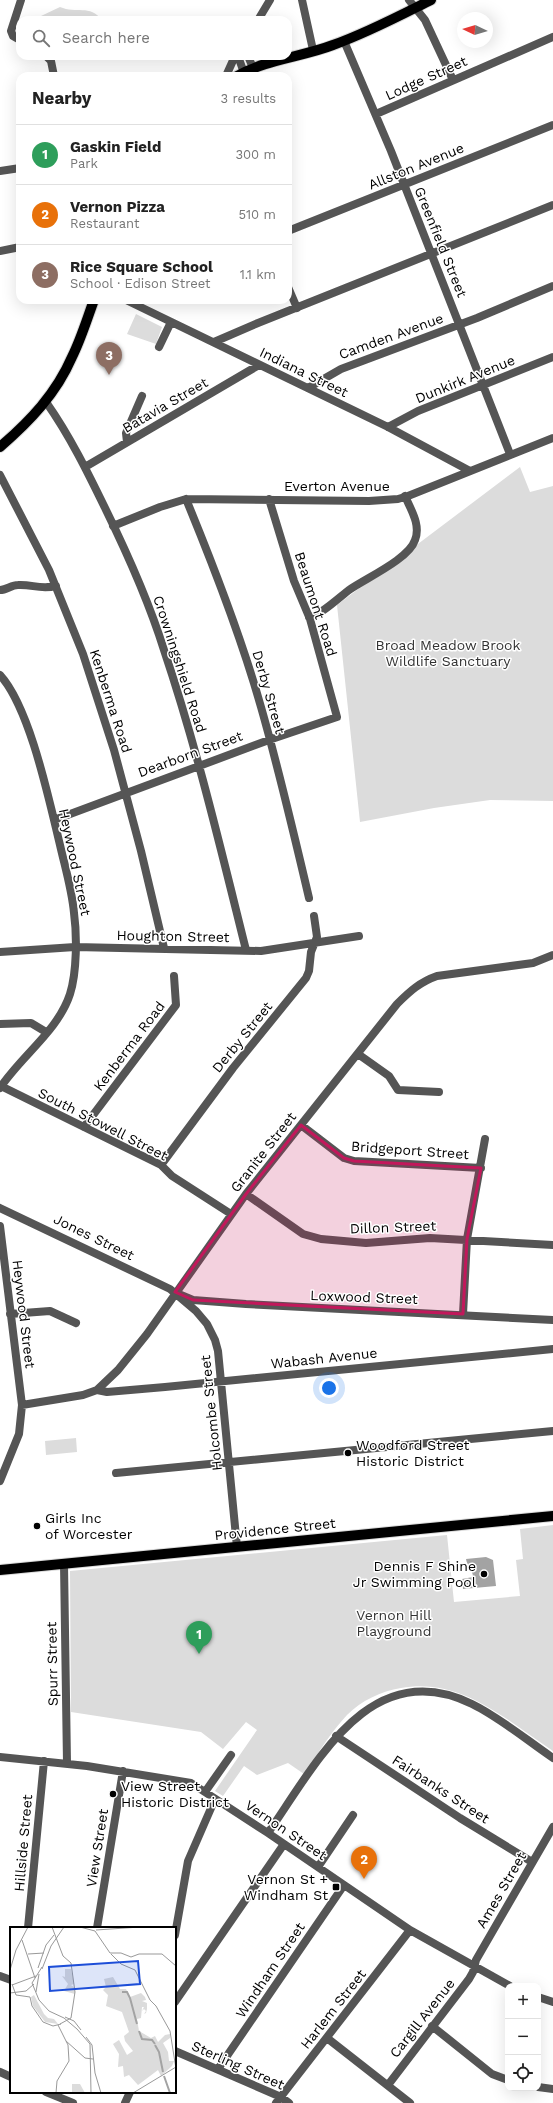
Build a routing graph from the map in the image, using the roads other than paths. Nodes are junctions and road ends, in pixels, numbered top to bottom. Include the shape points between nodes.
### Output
1 (21, 0) edge
2 (270, 0) edge
3 (302, 0) edge
4 (431, 0) edge
5 (412, 4) edge
6 (260, 16) edge
7 (553, 37) edge
8 (16, 38) edge
9 (344, 41) junction
10 (313, 50) junction
11 (292, 57) edge
12 (49, 60) edge
13 (233, 60) edge
14 (240, 60) edge
15 (247, 60) edge
16 (282, 60) edge
17 (53, 72) edge
18 (228, 72) edge
19 (245, 72) edge
20 (453, 80) junction
21 (376, 114) junction
22 (553, 125) edge
23 (16, 169) edge
24 (0, 171) edge
25 (404, 185) junction
26 (553, 205) edge
27 (292, 229) edge
28 (16, 248) edge
29 (0, 251) edge
30 (432, 254) junction
31 (553, 286) edge
32 (292, 296) edge
33 (92, 304) edge
34 (134, 304) edge
35 (297, 308) junction
36 (171, 322) junction
37 (460, 324) junction
38 (214, 342) junction
39 (159, 347) dead end
40 (553, 357) edge
41 (259, 365) junction
42 (484, 385) junction
43 (308, 388) junction
44 (142, 396) dead end
45 (46, 402) junction
46 (388, 427) junction
47 (553, 438) edge
48 (127, 442) junction
49 (0, 447) edge
50 (510, 454) junction
51 (85, 468) junction
52 (470, 470) junction
53 (0, 475) edge
54 (405, 496) junction
55 (186, 499) junction
56 (269, 499) junction
57 (114, 526) junction
58 (56, 586) junction
59 (0, 590) edge
60 (309, 617) junction
61 (0, 675) edge
62 (337, 717) joint
63 (269, 740) junction
64 (198, 766) junction
65 (125, 792) junction
66 (54, 820) junction
67 (309, 898) dead end
68 (314, 916) dead end
69 (360, 936) dead end
70 (315, 943) junction
71 (74, 946) junction
72 (164, 948) junction
73 (246, 950) junction
74 (0, 952) edge
75 (553, 955) edge
76 (174, 976) dead end
77 (0, 1024) edge
78 (46, 1032) junction
79 (358, 1054) junction
80 (0, 1087) edge
81 (439, 1092) dead end
82 (301, 1126) junction
83 (84, 1127) junction
84 (485, 1139) dead end
85 (161, 1165) junction
86 (481, 1168) junction
87 (246, 1194) junction
88 (0, 1208) edge
89 (232, 1214) junction
90 (0, 1226) edge
91 (467, 1239) junction
92 (553, 1245) edge
93 (175, 1292) junction
94 (10, 1314) junction
95 (463, 1314) junction
96 (553, 1320) edge
97 (76, 1322) dead end
98 (553, 1349) edge
99 (221, 1381) junction
100 (97, 1390) junction
101 (22, 1404) junction
102 (553, 1431) edge
103 (229, 1463) junction
104 (116, 1473) dead end
105 (0, 1481) edge
106 (553, 1516) edge
107 (237, 1547) junction
108 (64, 1564) junction
109 (0, 1570) edge
110 (336, 1736) junction
111 (231, 1755) dead end
112 (0, 1757) edge
113 (553, 1758) edge
114 (44, 1761) junction
115 (67, 1763) junction
116 (123, 1771) junction
117 (205, 1792) junction
118 (215, 1799) junction
119 (353, 1815) dead end
120 (553, 1827) edge
121 (268, 1833) junction
122 (284, 1844) junction
123 (532, 1862) junction
124 (318, 1867) junction
125 (344, 1885) junction
126 (28, 1927) edge
127 (97, 1927) edge
128 (176, 1929) edge
129 (410, 1930) junction
130 (474, 1966) junction
131 (0, 1976) edge
132 (10, 1980) edge
133 (505, 1983) edge
134 (541, 1998) edge
135 (176, 2001) edge
136 (553, 2002) edge
137 (432, 2026) junction
138 (327, 2038) junction
139 (176, 2051) edge
140 (218, 2069) junction
141 (0, 2072) edge
142 (10, 2077) edge
143 (505, 2079) edge
144 (388, 2085) junction
145 (541, 2087) edge
146 (553, 2089) edge
147 (48, 2093) edge
148 (130, 2093) edge
149 (278, 2100) edge
150 (73, 2103) edge
151 (125, 2103) edge
152 (289, 2103) edge
153 (410, 2103) edge

1 - 8 street via 11,31
2 - 6 street
3 - 10 street
4 - 5 main road
5 - 9 main road
5 - 20 street via 426,20
7 - 20 street, Lodge Street
9 - 10 main road
9 - 21 street, Greenfield Street
10 - 11 main road
12 - 17 street
13 - 18 street
14 - 19 street
15 - 19 street
16 - 19 main road
20 - 21 street, Lodge Street
21 - 25 street, Greenfield Street
22 - 25 street, Allston Avenue
23 - 24 street
25 - 27 street, Allston Avenue
25 - 30 street, Greenfield Street
26 - 30 street
28 - 29 street
30 - 35 street
30 - 37 street, Greenfield Street
31 - 37 street, Camden Avenue
32 - 35 street
33 - 45 main road via 73,356
34 - 36 street, Indiana Street
35 - 38 street
36 - 38 street, Indiana Street
36 - 39 street
37 - 42 street, Greenfield Street
37 - 43 street, Camden Avenue via 340,368
38 - 41 street, Indiana Street
40 - 42 street, Dunkirk Avenue
41 - 43 street, Indiana Street
41 - 48 street, Batavia Street
42 - 46 street, Dunkirk Avenue via 408,415
42 - 50 street, Greenfield Street
43 - 46 street, Indiana Street
44 - 48 street via 126,433
45 - 49 main road
45 - 51 street, Crowningshield Road via 62,425
46 - 52 street, Indiana Street
47 - 50 street, Everton Avenue
48 - 51 street, Batavia Street
50 - 52 street, Everton Avenue
51 - 57 street, Crowningshield Road
52 - 54 street, Everton Avenue
53 - 58 street, Kenberma Road
54 - 56 street, Everton Avenue via 368,501
54 - 60 street via 417,529 412,547 334,600 317,615
55 - 56 street, Everton Avenue
55 - 57 street, Everton Avenue
55 - 63 street, Derby Street via 236,629
56 - 60 street, Beaumont Road via 294,580
57 - 64 street, Crowningshield Road via 164,649
58 - 59 street via 46,588 18,585
58 - 65 street, Kenberma Road via 83,654
60 - 62 street, Beaumont Road
61 - 66 street, Heywood Street via 16,700 29,734
62 - 63 street, Dearborn Street
63 - 64 street, Dearborn Street
63 - 67 street, Derby Street
64 - 65 street, Dearborn Street
64 - 73 street, Crowningshield Road
65 - 66 street, Dearborn Street
65 - 72 street, Kenberma Road
66 - 71 street, Heywood Street via 74,912
68 - 70 street, Derby Street via 317,937
69 - 70 street, Houghton Street
70 - 73 street, Houghton Street via 261,951
70 - 85 street, Derby Street via 311,952 309,971 298,990 233,1068
71 - 72 street, Houghton Street
71 - 74 street, Houghton Street
71 - 78 street, Heywood Street via 70,994 64,1008
72 - 73 street, Houghton Street
75 - 79 street, Granite Street via 533,963 437,976 423,982 397,1004
76 - 83 street, Kenberma Road via 176,1004
77 - 78 street via 31,1023
78 - 80 street, Heywood Street
79 - 81 street via 389,1076 398,1090
79 - 82 street, Granite Street
80 - 83 street, South Stowell Street
82 - 86 street, Bridgeport Street via 344,1158 354,1161
82 - 87 street, Granite Street
83 - 85 street, South Stowell Street
84 - 86 street
85 - 89 street, South Stowell Street via 172,1176
86 - 91 street
87 - 89 street, Granite Street
87 - 91 street, Dillon Street via 294,1228 310,1236 366,1243 415,1238
88 - 93 street, Jones Street
89 - 93 street, Granite Street
90 - 94 street, Heywood Street
91 - 92 street, Dillon Street
91 - 95 street
93 - 95 street, Loxwood Street via 193,1300
93 - 99 street, Holcombe Street via 196,1311 211,1330 218,1351
93 - 100 street, Granite Street via 147,1334 118,1370
94 - 97 street via 50,1311
94 - 101 street, Heywood Street
95 - 96 street, Loxwood Street
98 - 99 street, Wabash Avenue
99 - 100 street, Wabash Avenue via 113,1391
99 - 103 street, Holcombe Street
100 - 101 street, Granite Street via 83,1395
101 - 105 street, Heywood Street via 19,1434
102 - 103 street
103 - 104 street
103 - 107 street, Holcombe Street
106 - 107 main road, Providence Street
107 - 108 main road, Providence Street
108 - 109 main road, Providence Street
108 - 115 street, Spurr Street
110 - 113 street via 359,1714 386,1699 405,1693 437,1692 473,1704
110 - 121 street
110 - 123 street, Fairbanks Street
111 - 117 street
112 - 114 street, Vernon Street
114 - 115 street, Vernon Street
114 - 126 street, Hillside Street
115 - 116 street, Vernon Street
116 - 117 street, Vernon Street via 184,1782
116 - 127 street, View Street
117 - 118 street, Vernon Street
118 - 121 street, Vernon Street
118 - 128 street via 188,1861
119 - 124 street
120 - 123 street, Ames Street
121 - 122 street, Vernon Street
122 - 124 street, Vernon Street
122 - 135 street
123 - 130 street, Ames Street
124 - 125 street, Vernon Street
125 - 129 street, Vernon Street
125 - 140 street, Windham Street
129 - 130 street, Vernon Street
129 - 138 street, Harlem Street
130 - 133 street, Vernon Street
130 - 137 street, Cargill Avenue via 469,1979
131 - 132 street
134 - 136 street
137 - 143 street via 492,2074
137 - 144 street, Cargill Avenue
138 - 144 street
138 - 149 street, Harlem Street
139 - 140 street, Sterling Street
140 - 149 street, Sterling Street
141 - 142 street
144 - 153 street
145 - 146 street
147 - 150 street
148 - 151 street
149 - 152 street, Sterling Street

